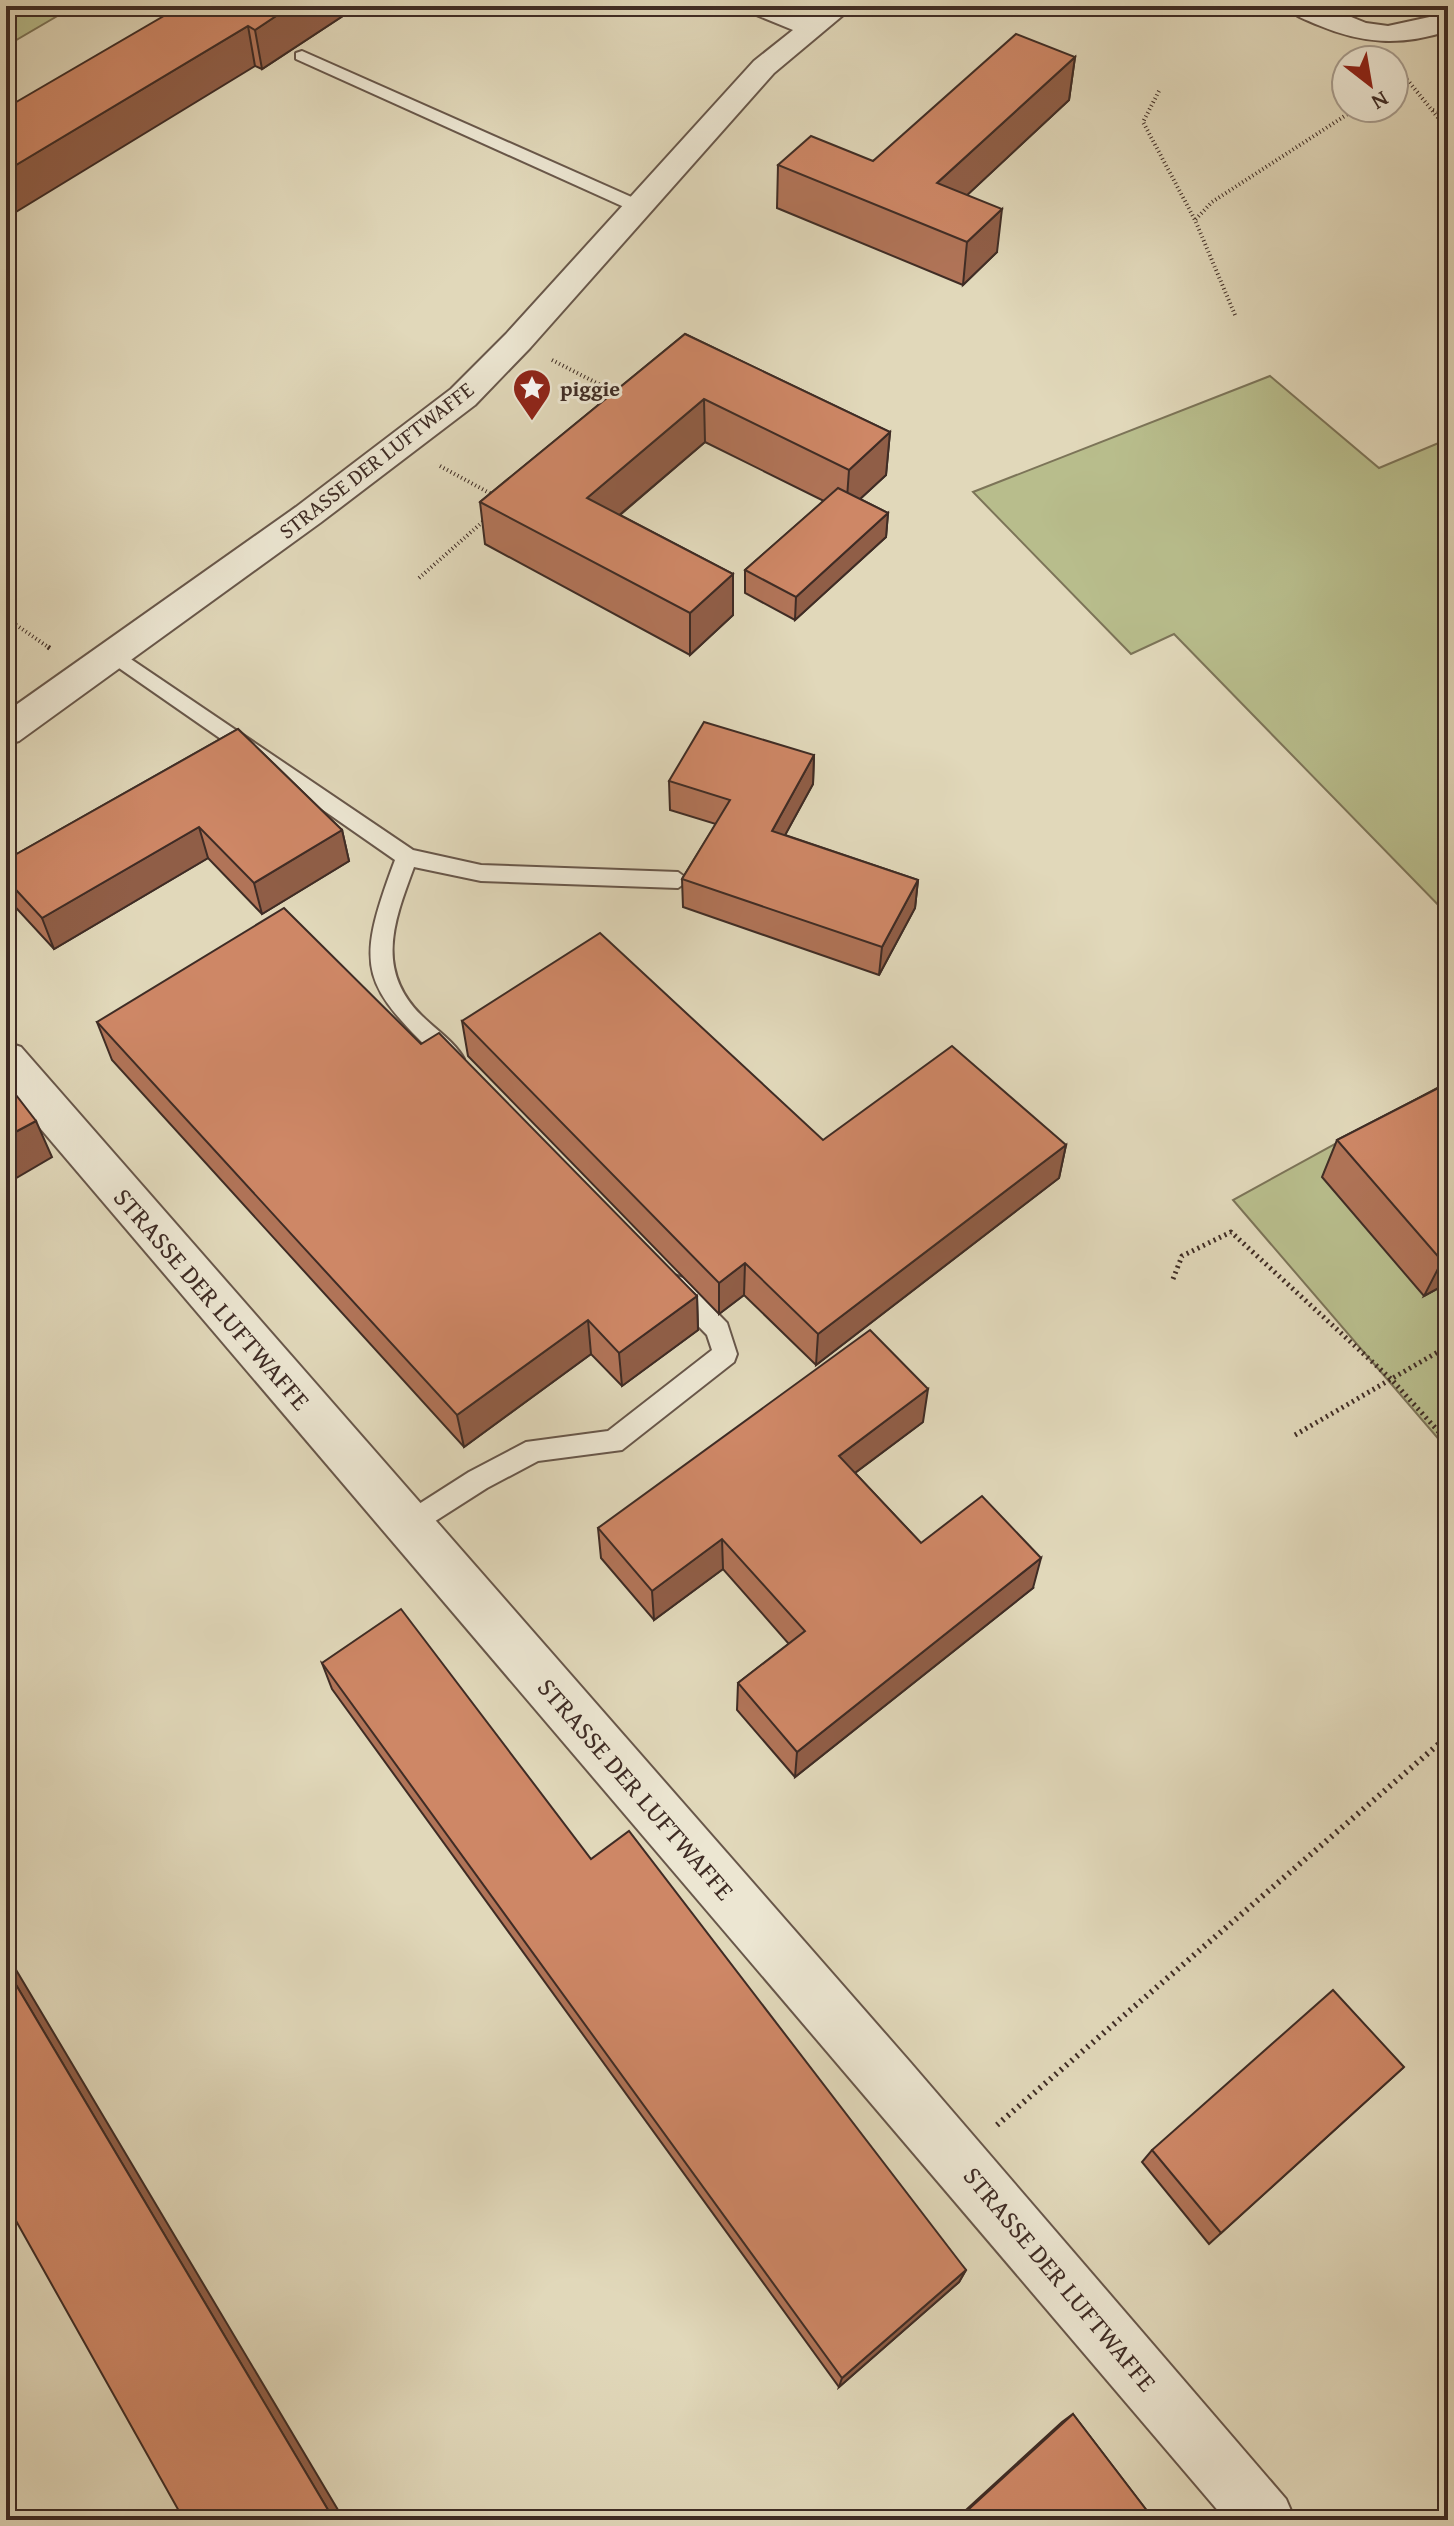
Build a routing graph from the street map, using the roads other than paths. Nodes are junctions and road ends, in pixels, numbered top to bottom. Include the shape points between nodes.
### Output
1 (759, 6) edge
2 (840, 6) edge
3 (1300, 6) edge
4 (1448, 22) edge
5 (812, 27) junction
6 (302, 56) dead end
7 (639, 207) junction
8 (113, 654) junction
9 (6, 731) edge
10 (407, 857) junction
11 (678, 880) dead end
12 (6, 1059) edge
13 (472, 1079) edge
14 (662, 1273) edge
15 (406, 1526) junction
16 (1265, 2520) edge

1 - 5 street
2 - 5 street, STRASSE DER LUFTWAFFE
3 - 4 street via 1373,37 1420,32
5 - 7 street, STRASSE DER LUFTWAFFE via 764,67
6 - 7 lane
7 - 8 street, STRASSE DER LUFTWAFFE via 463,397
8 - 9 street, STRASSE DER LUFTWAFFE
8 - 10 lane
10 - 11 lane via 481,873
10 - 13 lane via 378,959 394,999
12 - 15 street, STRASSE DER LUFTWAFFE
14 - 15 lane via 718,1330 725,1354 613,1442 535,1450
15 - 16 street, STRASSE DER LUFTWAFFE

